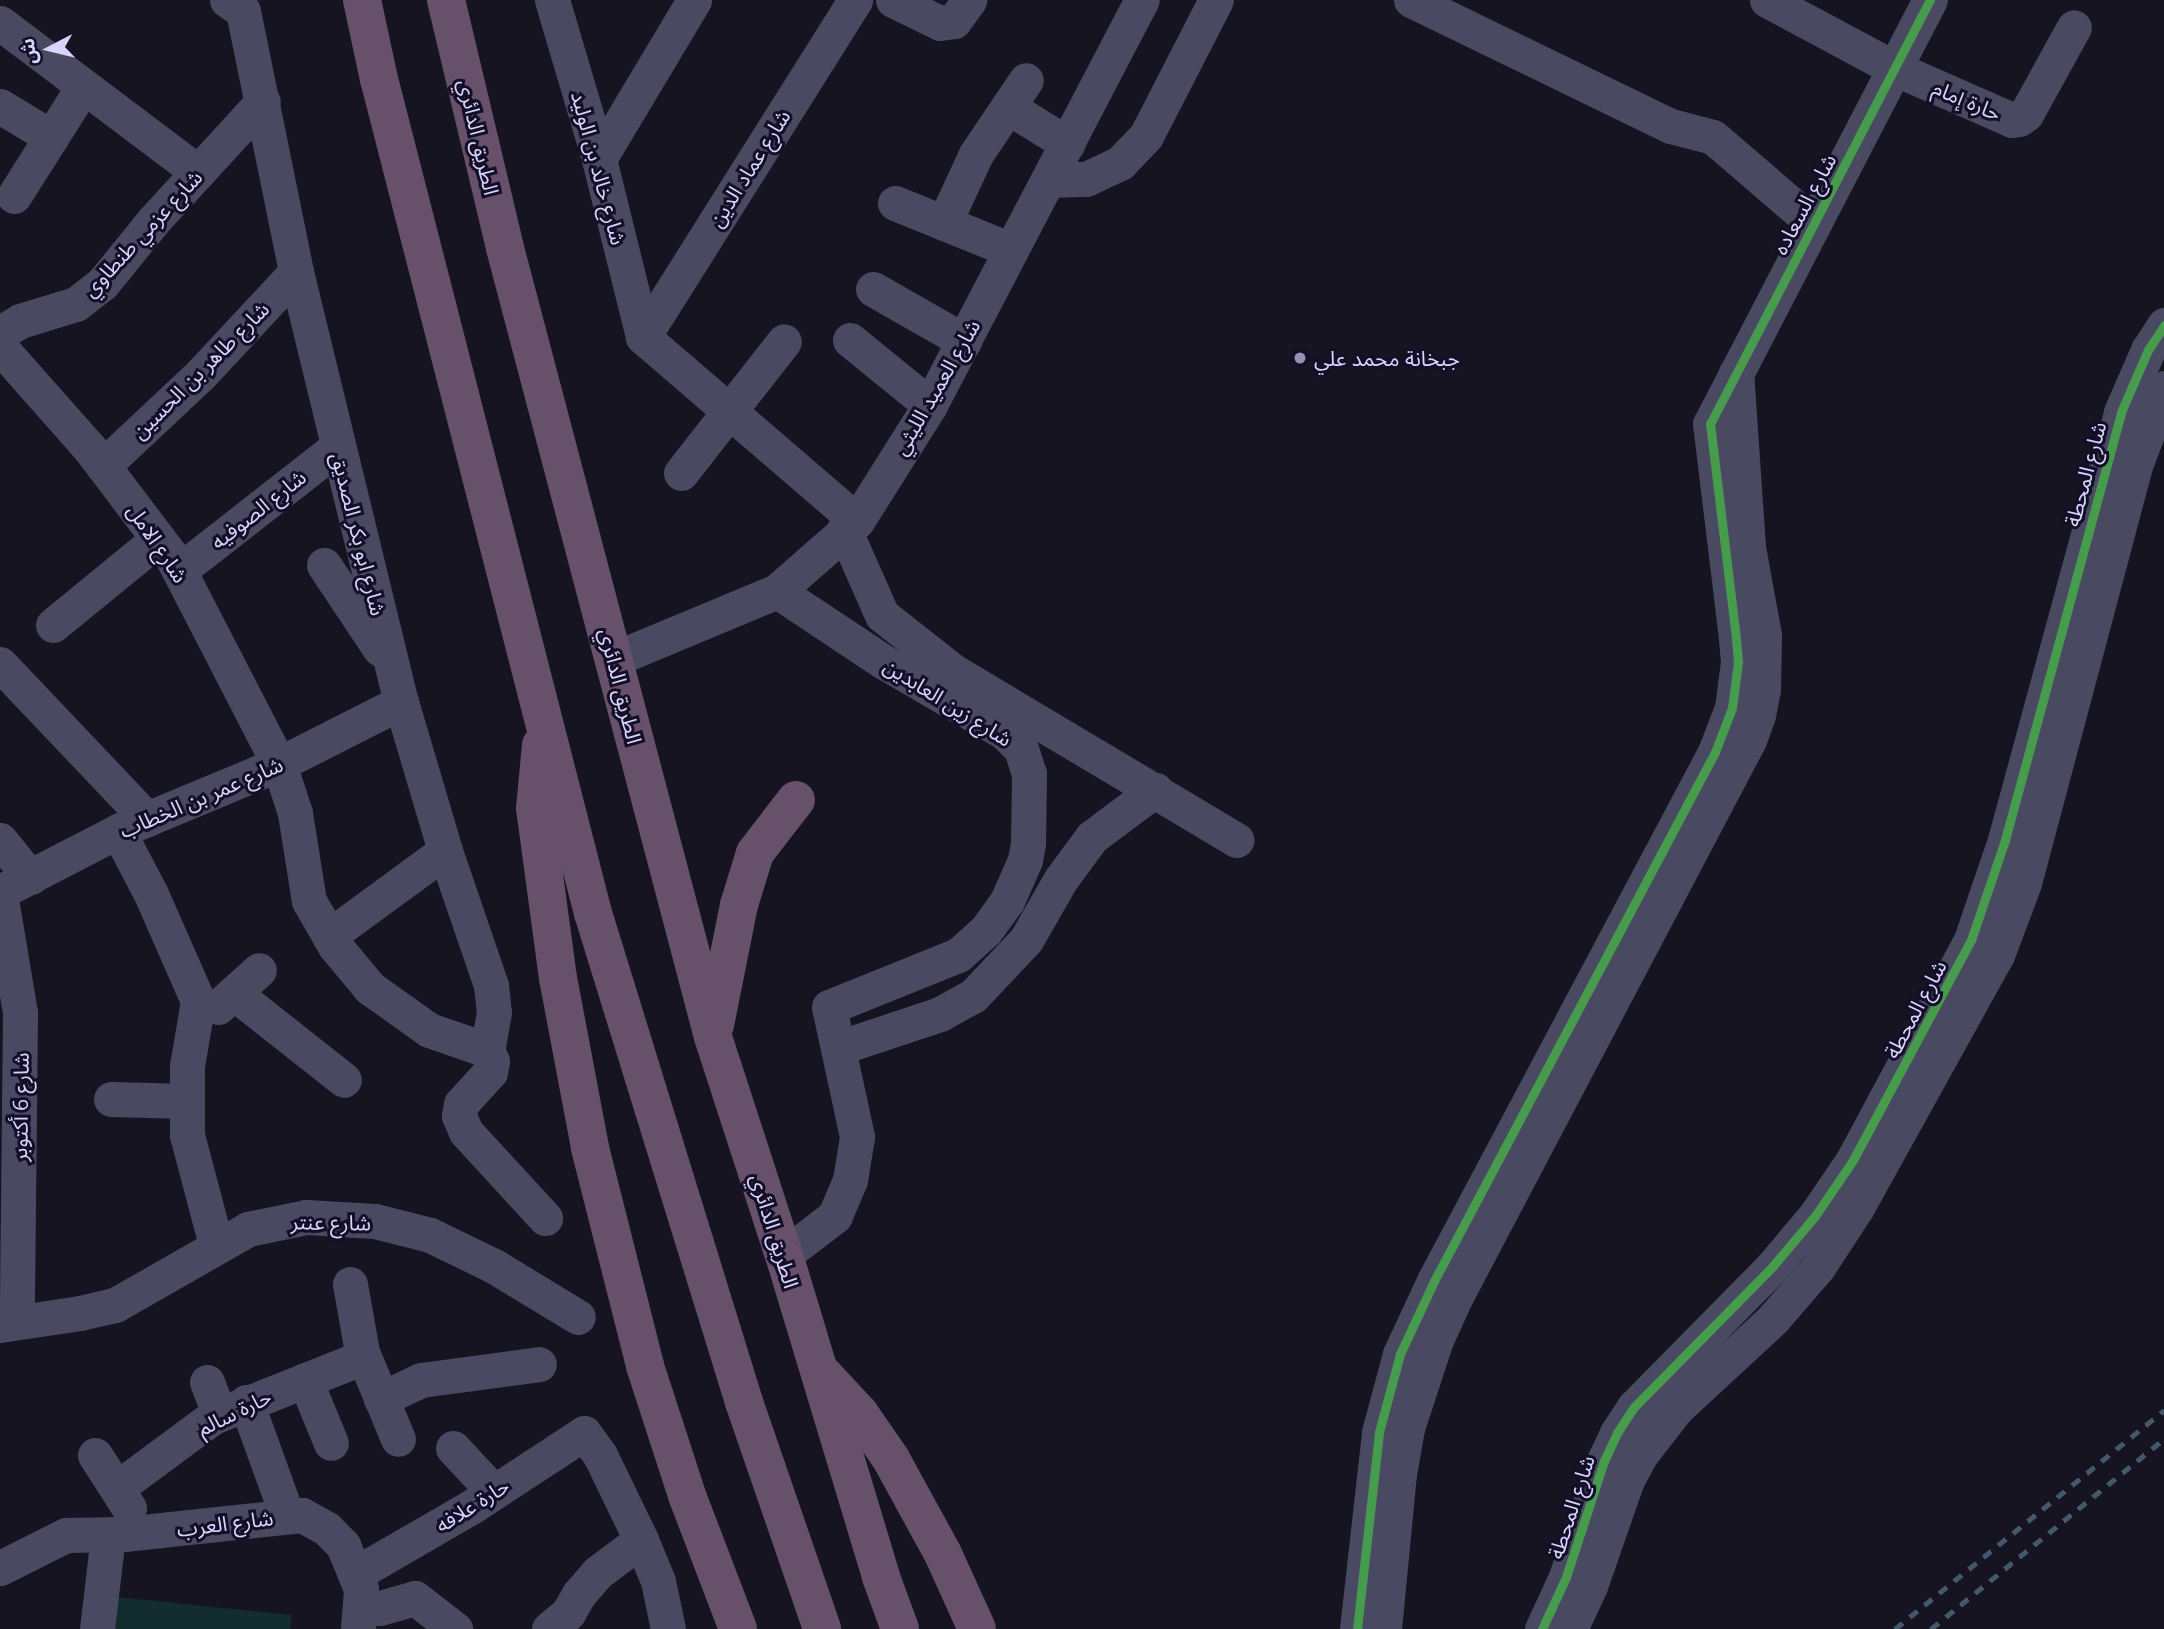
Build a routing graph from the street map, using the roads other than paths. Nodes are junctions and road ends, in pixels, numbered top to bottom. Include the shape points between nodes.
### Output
1 (362, 0) edge
2 (446, 0) edge
3 (694, 0) edge
4 (855, 0) edge
5 (893, 0) edge
6 (969, 0) edge
7 (1216, 0) edge
8 (1410, 0) edge
9 (1767, 0) edge
10 (1930, 0) edge
11 (553, 1) edge
12 (235, 5) edge
13 (1131, 6) edge
14 (0, 23) edge
15 (2074, 27) dead end
16 (1894, 68) junction
17 (88, 91) junction
18 (263, 101) junction
19 (5, 118) edge
20 (51, 137) junction
21 (1068, 144) junction
22 (599, 159) junction
23 (198, 172) junction
24 (1048, 180) junction
25 (14, 196) dead end
26 (895, 203) dead end
27 (944, 223) junction
28 (1813, 223) junction
29 (1011, 250) junction
30 (296, 272) junction
31 (873, 289) dead end
32 (2164, 325) edge
33 (0, 334) edge
34 (643, 337) junction
35 (850, 340) dead end
36 (784, 341) dead end
37 (964, 341) junction
38 (0, 347) edge
39 (1735, 371) junction
40 (2164, 388) edge
41 (930, 405) junction
42 (730, 411) junction
43 (337, 447) junction
44 (103, 466) junction
45 (681, 473) dead end
46 (850, 525) junction
47 (158, 539) junction
48 (1737, 548) junction
49 (324, 565) dead end
50 (180, 570) junction
51 (777, 591) junction
52 (52, 625) dead end
53 (391, 659) junction
54 (614, 659) junction
55 (0, 664) edge
56 (401, 702) junction
57 (544, 719) junction
58 (279, 764) junction
59 (1155, 790) junction
60 (796, 800) dead end
61 (132, 825) junction
62 (0, 840) edge
63 (1237, 841) dead end
64 (444, 851) junction
65 (1025, 860) junction
66 (1061, 879) junction
67 (10, 887) edge
68 (329, 936) junction
69 (195, 1028) junction
70 (713, 1037) junction
71 (838, 1048) junction
72 (487, 1050) junction
73 (344, 1080) dead end
74 (111, 1098) dead end
75 (186, 1101) junction
76 (545, 1218) dead end
77 (216, 1245) junction
78 (784, 1255) junction
79 (350, 1284) dead end
80 (578, 1317) dead end
81 (9, 1324) edge
82 (364, 1357) junction
83 (539, 1364) dead end
84 (815, 1366) junction
85 (305, 1380) junction
86 (207, 1382) dead end
87 (382, 1399) junction
88 (232, 1408) junction
89 (398, 1439) dead end
90 (331, 1443) dead end
91 (453, 1448) dead end
92 (95, 1455) dead end
93 (117, 1488) junction
94 (494, 1492) junction
95 (287, 1515) junction
96 (145, 1532) junction
97 (108, 1535) junction
98 (641, 1540) junction
99 (0, 1568) edge
100 (358, 1602) edge
101 (817, 1617) edge
102 (97, 1629) edge
103 (455, 1629) edge
104 (549, 1629) edge
105 (668, 1629) edge
106 (738, 1629) edge
107 (900, 1629) edge
108 (977, 1629) edge
109 (1357, 1629) edge
110 (1384, 1629) edge
111 (1542, 1629) edge
112 (1570, 1629) edge

1 - 57 highway
2 - 54 highway, الطريق الدائري via 505,248
3 - 22 street
4 - 34 street, شارع عماد الدين
5 - 6 street via 940,23 954,21
7 - 24 street via 1146,136 1120,163 1086,179
8 - 28 street via 1671,125 1713,137
9 - 16 street
10 - 16 street, شارع السعاده
11 - 22 street, شارع خالد بن الوليد
12 - 18 street, شارع ابو بكر الصديق
13 - 21 street, شارع العميد الليثي
14 - 17 street
15 - 16 street, حارة إمام via 2019,119 2012,120
16 - 28 street, شارع السعاده
17 - 20 street
17 - 23 street
18 - 23 street, شارع عزمي طنطاوي
18 - 30 street, شارع ابو بكر الصديق
19 - 20 street
20 - 25 street
21 - 24 street, شارع العميد الليثي
21 - 27 street via 1017,93 976,154
22 - 34 street, شارع خالد بن الوليد
23 - 33 street, شارع عزمي طنطاوي via 102,284 76,304 20,321
24 - 29 street, شارع العميد الليثي
26 - 27 street
27 - 29 street
28 - 39 street, شارع السعاده
29 - 37 street, شارع العميد الليثي
30 - 43 street, شارع ابو بكر الصديق
30 - 44 street, شارع طاهر بن الحسين via 200,375
31 - 37 street
32 - 111 street, شارع المحطة via 2133,381 2117,423 2006,841 1971,940 1853,1160 1815,1216 1772,1268 1634,1407 1617,1433 1566,1577
34 - 42 street, شارع زين العابدين
35 - 41 street
36 - 42 street
37 - 41 street, شارع العميد الليثي
38 - 44 street, شارع الامل
39 - 48 street
39 - 48 street, شارع السعاده via 1710,424
40 - 112 street, شارع المحطة via 2136,463 2024,883 1997,956 1856,1209 1818,1267 1773,1320 1677,1408 1641,1454
41 - 46 street, شارع العميد الليثي
42 - 45 street
42 - 46 street, شارع زين العابدين
43 - 50 street, شارع الصوفيه
43 - 53 street, شارع ابو بكر الصديق
44 - 47 street, شارع الامل
46 - 51 street, شارع العميد الليثي
46 - 59 street, شارع زين العابدين via 882,615 953,671
47 - 50 street, شارع الامل
47 - 52 street
48 - 109 street via 1738,662 1725,731 1415,1317 1400,1354 1379,1432
48 - 110 street via 1764,635 1758,715 1436,1340 1407,1428
49 - 53 street via 377,646
50 - 58 street, شارع الامل
51 - 54 street, شارع العميد الليثي
51 - 65 street, شارع زين العابدين via 884,662 1004,732 1021,750 1029,773
53 - 56 street, شارع ابو بكر الصديق
54 - 70 highway, الطريق الدائري
55 - 61 street
56 - 58 street, شارع عمر بن الخطاب
56 - 64 street, شارع ابو بكر الصديق
57 - 101 highway via 593,913 744,1402
57 - 106 highway via 535,808 558,978 588,1136 646,1366 688,1498
58 - 61 street, شارع عمر بن الخطاب
58 - 68 street, شارع الامل via 295,813 309,901
59 - 63 street, شارع زين العابدين
59 - 66 street via 1092,838
60 - 70 highway via 755,853 738,905
61 - 67 street, شارع عمر بن الخطاب
61 - 69 street via 198,1001
62 - 67 street
64 - 68 street
64 - 72 street, شارع ابو بكر الصديق via 491,985 494,1012
65 - 66 street
65 - 71 street, شارع زين العابدين via 1007,901 985,931 958,956 829,1007
66 - 71 street via 1026,940 973,996 940,1014
67 - 81 street, شارع 6 أكتوبر via 20,1013
68 - 72 street, شارع الامل via 370,988 429,1030
69 - 73 street via 246,982
69 - 75 street
70 - 78 highway, الطريق الدائري
71 - 78 street via 857,1137 850,1180 835,1216
72 - 76 street, شارع ابو بكر الصديق via 490,1072 461,1104 459,1116 466,1132
74 - 75 street
75 - 77 street via 187,1135
77 - 80 street, شارع عنتر via 248,1229 297,1218 375,1221 430,1235 494,1266
77 - 81 street, شارع عنتر via 115,1305
78 - 84 highway, الطريق الدائري
79 - 82 street
82 - 85 street, حارة سالم
82 - 87 street
83 - 87 street via 421,1380
84 - 107 highway, الطريق الدائري
84 - 108 highway, الطريق الدائري via 860,1415 891,1459 943,1554
85 - 88 street, حارة سالم
85 - 90 street
86 - 88 street
87 - 89 street
88 - 93 street, حارة سالم
88 - 95 street
91 - 94 street
92 - 93 street
93 - 96 street
94 - 98 street, حارة علافه via 584,1433 600,1455
94 - 100 street, حارة علافه
95 - 96 street, شارع العرب
95 - 100 street, شارع العرب via 302,1515 343,1545
96 - 97 street, شارع العرب
97 - 99 street, شارع العرب via 66,1535
97 - 102 street
98 - 104 street via 597,1573 568,1613
98 - 105 street via 658,1581
100 - 103 street via 380,1608 415,1598

